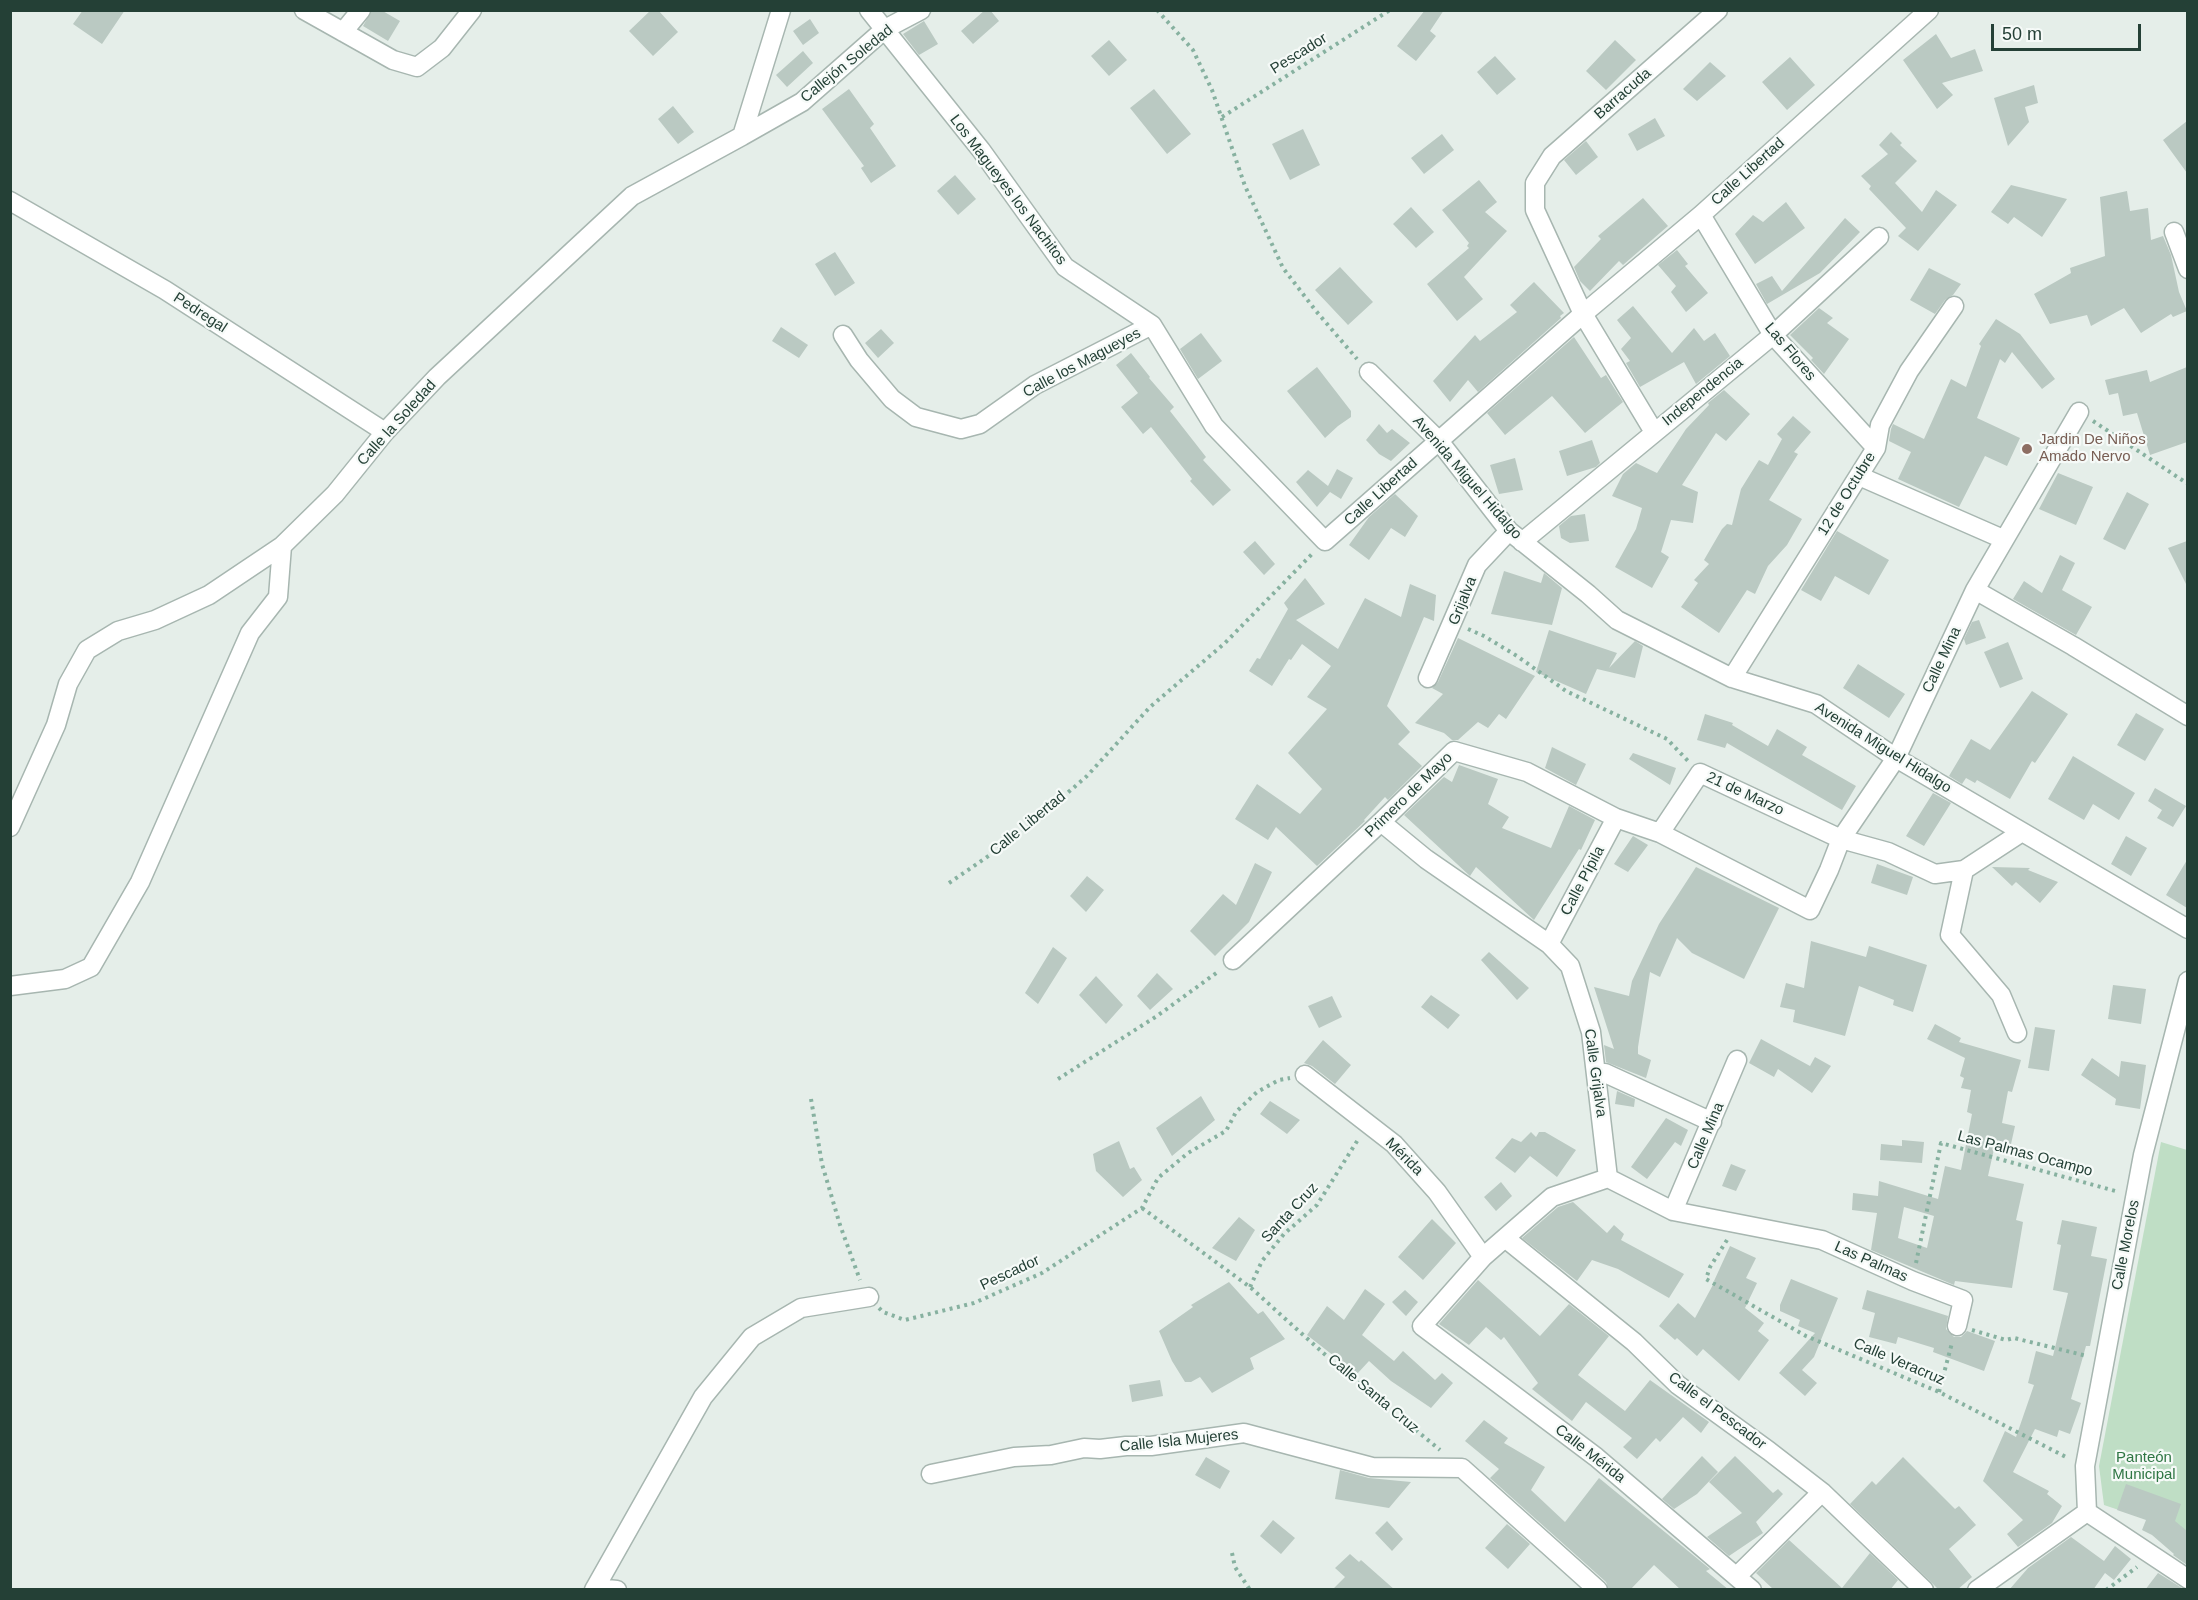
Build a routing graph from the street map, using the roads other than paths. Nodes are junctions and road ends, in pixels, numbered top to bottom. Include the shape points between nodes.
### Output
1 (304, 10) edge
2 (361, 10) edge
3 (782, 10) edge
4 (869, 10) edge
5 (921, 10) edge
6 (1718, 10) edge
7 (1929, 10) edge
8 (470, 13) edge
9 (885, 29) junction
10 (343, 32) junction
11 (742, 136) junction
12 (10, 201) edge
13 (1701, 215) junction
14 (2174, 232) dead end
15 (1879, 237) dead end
16 (2187, 269) edge
17 (1954, 306) dead end
18 (1583, 314) junction
19 (1152, 325) junction
20 (843, 335) dead end
21 (1773, 335) junction
22 (1369, 372) road end
23 (2079, 412) road end
24 (385, 432) junction
25 (1654, 432) junction
26 (1438, 441) junction
27 (1876, 448) junction
28 (1859, 476) junction
29 (1516, 536) junction
30 (2003, 539) junction
31 (1325, 541) joint
32 (282, 546) junction
33 (1975, 590) junction
34 (1428, 678) dead end
35 (1732, 678) junction
36 (2187, 716) edge
37 (1896, 758) junction
38 (1616, 818) junction
39 (1382, 822) junction
40 (10, 826) edge
41 (2022, 832) junction
42 (1660, 833) junction
43 (1841, 839) junction
44 (1964, 870) junction
45 (1810, 910) joint
46 (2187, 929) edge
47 (1549, 944) junction
48 (1233, 960) road end
49 (2187, 981) edge
50 (10, 986) edge
51 (2017, 1033) dead end
52 (1737, 1060) dead end
53 (1596, 1073) junction
54 (1305, 1075) road end
55 (1712, 1122) junction
56 (1608, 1178) junction
57 (1673, 1211) junction
58 (1505, 1238) junction
59 (1483, 1257) junction
60 (869, 1297) road end
61 (1957, 1326) road end
62 (931, 1474) dead end
63 (1822, 1492) junction
64 (2087, 1512) junction
65 (1737, 1576) junction
66 (2187, 1579) edge
67 (595, 1589) edge
68 (617, 1590) edge
69 (1598, 1590) edge
70 (1752, 1590) edge
71 (1924, 1590) edge
72 (1977, 1590) edge

1 - 10 street
2 - 10 street
3 - 11 street
4 - 9 street, Los Magueyes los Nachitos
5 - 9 street, Callejón Soledad
6 - 18 street, Barracuda via 1552,156 1535,183 1535,210
7 - 13 street, Calle Libertad
8 - 10 street via 442,48 417,67 393,60
9 - 11 street, Callejón Soledad via 802,102
9 - 19 street, Los Magueyes los Nachitos via 981,150 1065,267
11 - 24 street, Calle la Soledad via 632,196 437,377
12 - 24 street, Pedregal via 165,290
13 - 18 street, Calle Libertad
13 - 21 street, Las Flores
14 - 16 street
15 - 21 street, Independencia
17 - 27 street, 12 de Octubre via 1909,371 1880,425
18 - 25 street
18 - 26 street, Calle Libertad
19 - 20 street, Calle los Magueyes via 1035,385 980,424 961,429 916,417 892,399 874,381
19 - 31 street, Los Magueyes los Nachitos via 1214,426
21 - 25 street, Independencia
21 - 27 street, Las Flores
22 - 26 street, Avenida Miguel Hidalgo
23 - 30 street, Calle Mina
24 - 32 street, Calle la Soledad via 335,494
25 - 29 street, Independencia
26 - 29 street, Avenida Miguel Hidalgo
26 - 31 street, Calle Libertad
27 - 28 street, 12 de Octubre
28 - 30 street
28 - 35 street, 12 de Octubre
29 - 34 street, Grijalva via 1477,565
29 - 35 street, Avenida Miguel Hidalgo via 1617,620
30 - 33 street, Calle Mina
32 - 40 street, Calle la Soledad via 209,595 154,620 118,631 87,650 68,684 56,725
32 - 50 street via 278,597 250,633 140,882 91,967 65,979
33 - 36 street
33 - 37 street, Calle Mina
35 - 37 street, Avenida Miguel Hidalgo via 1816,704
37 - 41 street, Avenida Miguel Hidalgo
37 - 43 street, Calle Mina
38 - 39 street, Primero de Mayo via 1527,772 1454,751
38 - 42 street, Primero de Mayo
38 - 47 street, Calle Pípila
39 - 47 street, Calle Grijalva via 1426,859
39 - 48 street, Primero de Mayo
41 - 44 street, 21 de Marzo
41 - 46 street, Avenida Miguel Hidalgo
42 - 43 street, 21 de Marzo via 1700,773
42 - 45 street, Primero de Mayo
43 - 44 street, 21 de Marzo via 1888,852 1935,874
43 - 45 street, Calle Mina
44 - 51 street via 1950,935 2001,995
47 - 53 street, Calle Grijalva via 1570,966 1591,1032
49 - 64 street, Calle Morelos via 2143,1155 2104,1361 2085,1466
52 - 55 street, Calle Mina
53 - 55 street via 1605,1072
53 - 56 street, Calle Grijalva
54 - 59 street, Mérida via 1394,1144 1437,1192
55 - 57 street, Calle Mina
56 - 57 street, Las Palmas
56 - 58 street via 1552,1197
57 - 61 street, Las Palmas via 1822,1240 1963,1300
58 - 59 street
58 - 63 street, Calle el Pescador via 1634,1342 1678,1385
59 - 65 street, Calle Mérida via 1422,1326 1596,1457
60 - 67 street via 801,1308 752,1337 703,1397
62 - 69 street, Calle Isla Mujeres via 1014,1457 1084,1448 1151,1446 1244,1433 1372,1467 1462,1467
63 - 65 street
63 - 71 street, Calle el Pescador
64 - 66 street
64 - 72 street
65 - 70 street, Calle Mérida
67 - 68 street

